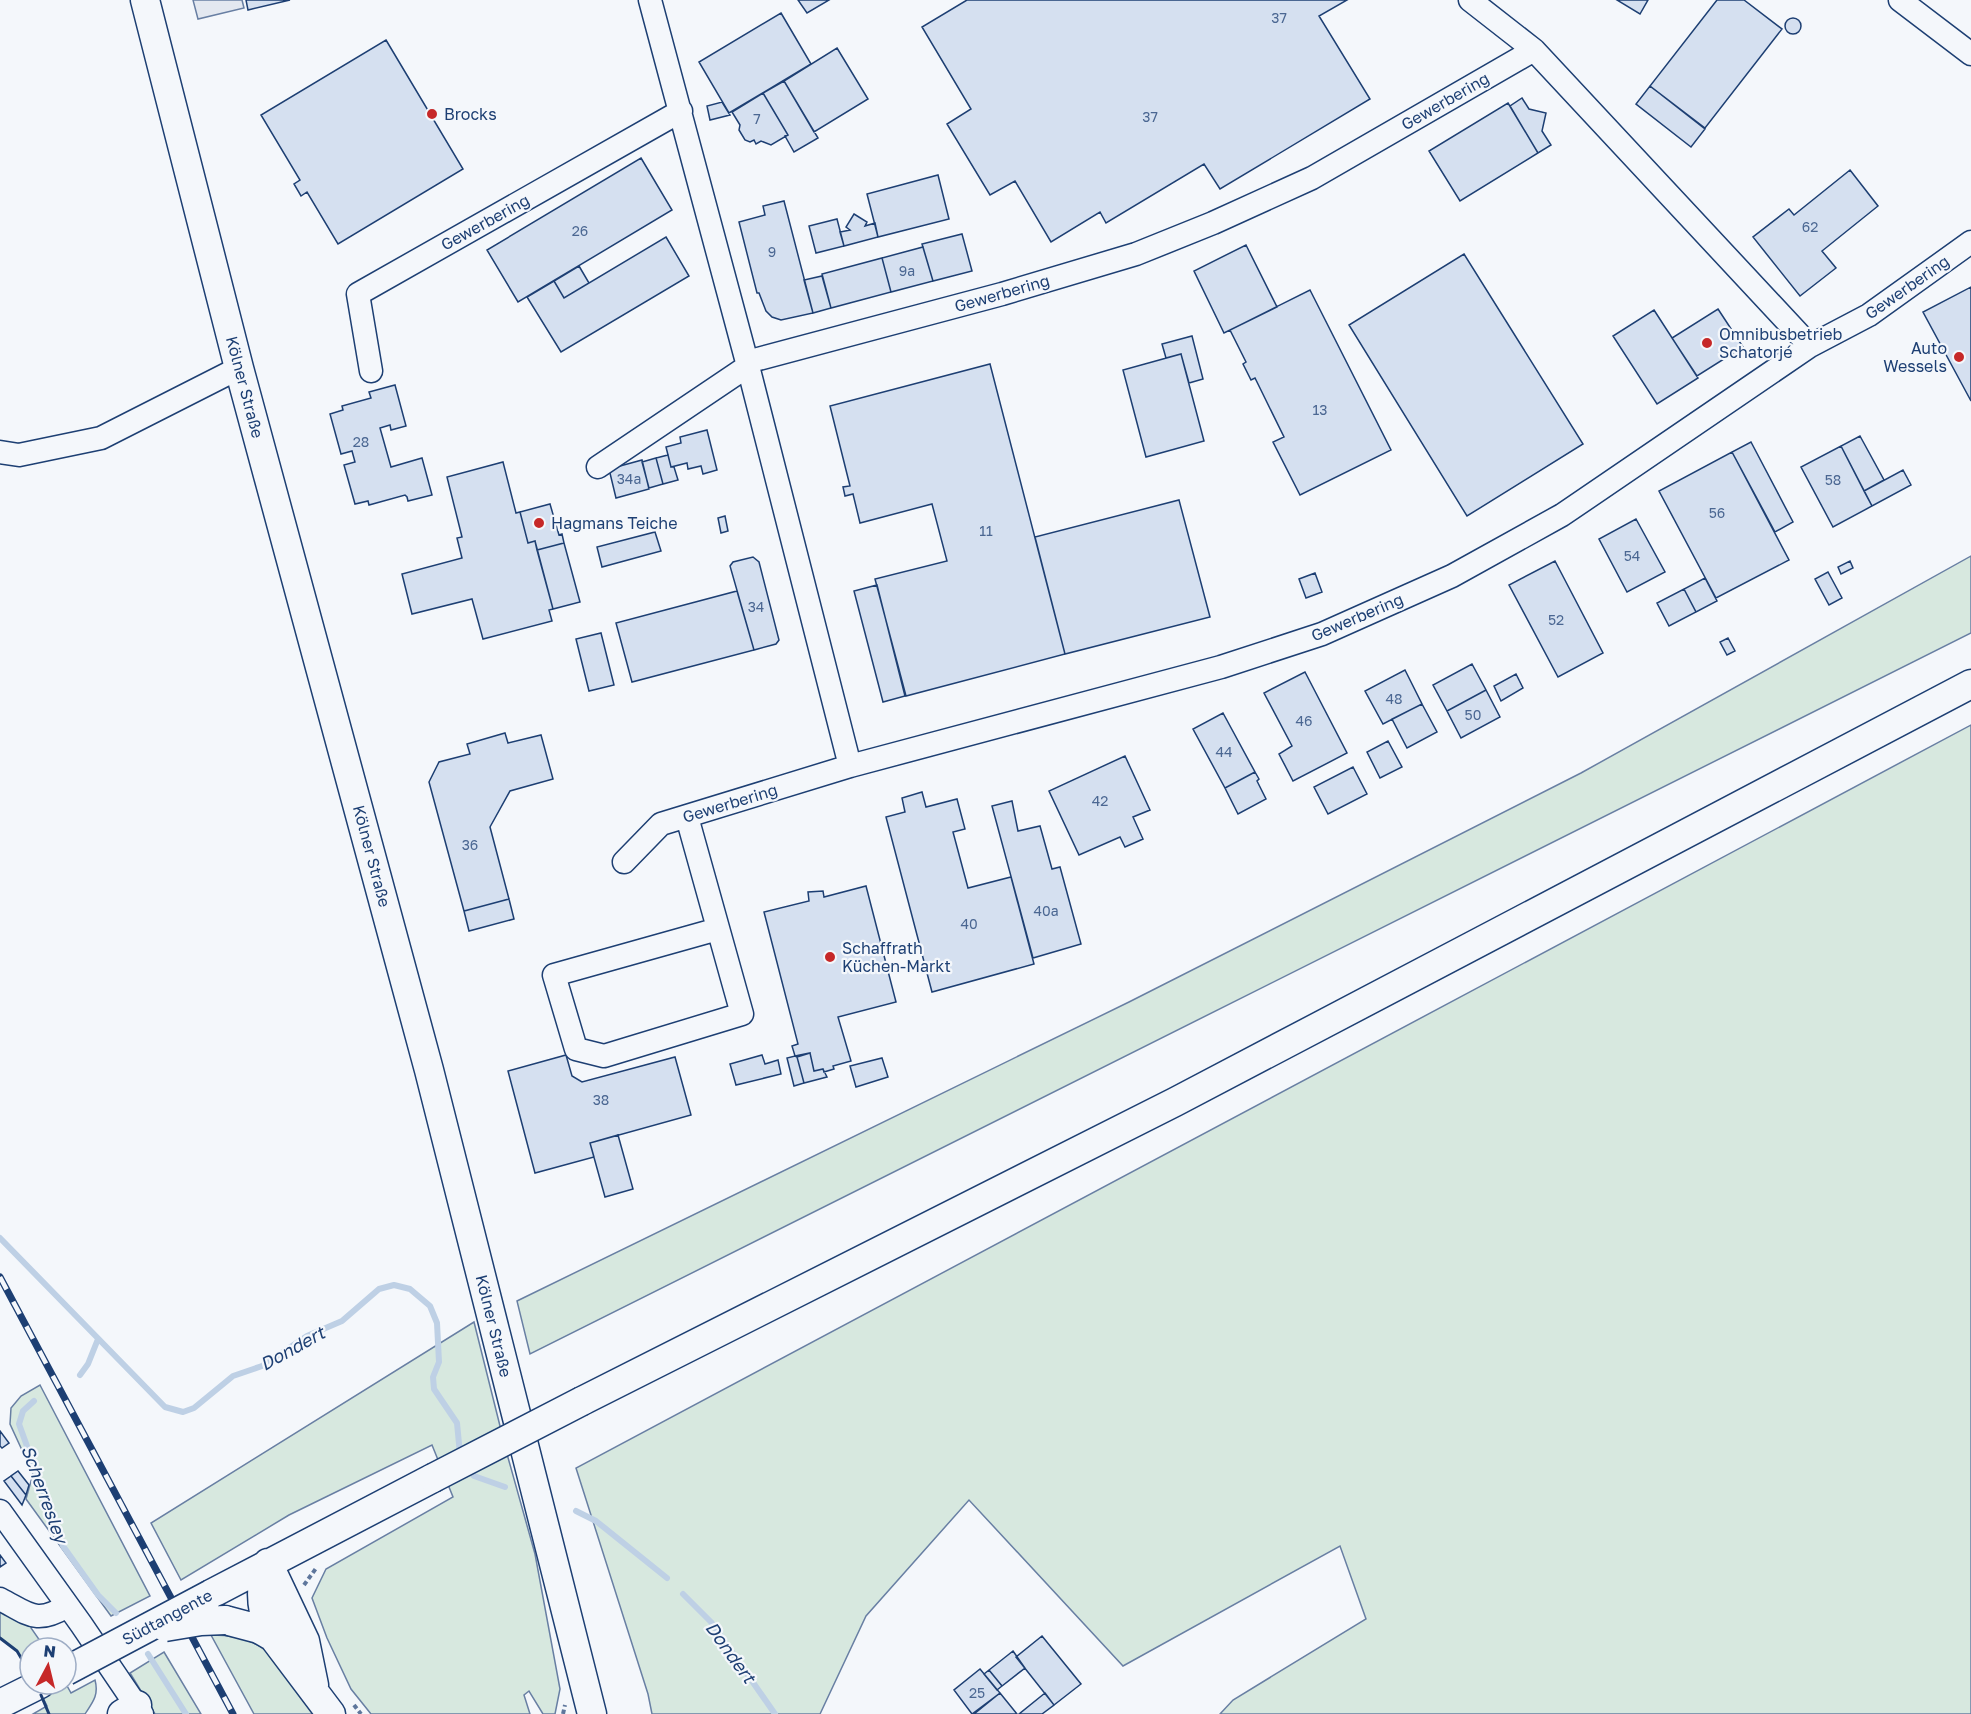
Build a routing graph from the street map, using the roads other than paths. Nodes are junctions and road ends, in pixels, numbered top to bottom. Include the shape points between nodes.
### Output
1 (145, 0) edge
2 (650, 0) edge
3 (1470, 0) edge
4 (1900, 0) edge
5 (1534, 50) junction
6 (1971, 54) edge
7 (681, 111) junction
8 (1971, 242) edge
9 (1810, 346) junction
10 (747, 364) junction
11 (239, 368) junction
12 (371, 371) dead end
13 (0, 452) edge
14 (598, 467) dead end
15 (1971, 684) edge
16 (850, 766) junction
17 (687, 817) junction
18 (624, 862) dead end
19 (718, 929) junction
20 (0, 1511) edge
21 (268, 1563) junction
22 (0, 1599) edge
23 (67, 1606) junction
24 (140, 1632) junction
25 (273, 1637) junction
26 (78, 1665) edge
27 (315, 1690) junction
28 (18, 1695) edge
29 (0, 1704) edge
30 (134, 1711) edge
31 (331, 1714) edge
32 (592, 1714) edge

1 - 11 main road, Kölner Straße
2 - 7 street
3 - 5 street
4 - 6 street
5 - 9 street
5 - 10 street, Gewerbering via 1312,178 1147,250
7 - 10 street
7 - 12 street, Gewerbering via 358,294
8 - 9 street, Gewerbering via 1869,315
9 - 16 street, Gewerbering via 1562,515 1452,576 1322,634 1221,667
10 - 14 street, Gewerbering
10 - 16 street
11 - 13 street via 101,438 19,455
11 - 32 main road, Kölner Straße via 429,1070
15 - 21 main road, Südtangente, bridge via 1175,1102
16 - 17 street, Gewerbering
17 - 18 street, Gewerbering via 661,825
17 - 19 street
19 - 19 street via 742,1014 604,1056 576,1049 554,975
20 - 23 street
21 - 24 main road, Südtangente, bridge
21 - 25 main road via 261,1598
21 - 27 main road via 305,1641
22 - 23 street via 35,1617 53,1615
23 - 30 street
24 - 25 main road, bridge via 225,1620
24 - 26 main road, Südtangente, bridge
25 - 27 main road
27 - 31 main road
28 - 29 main road

